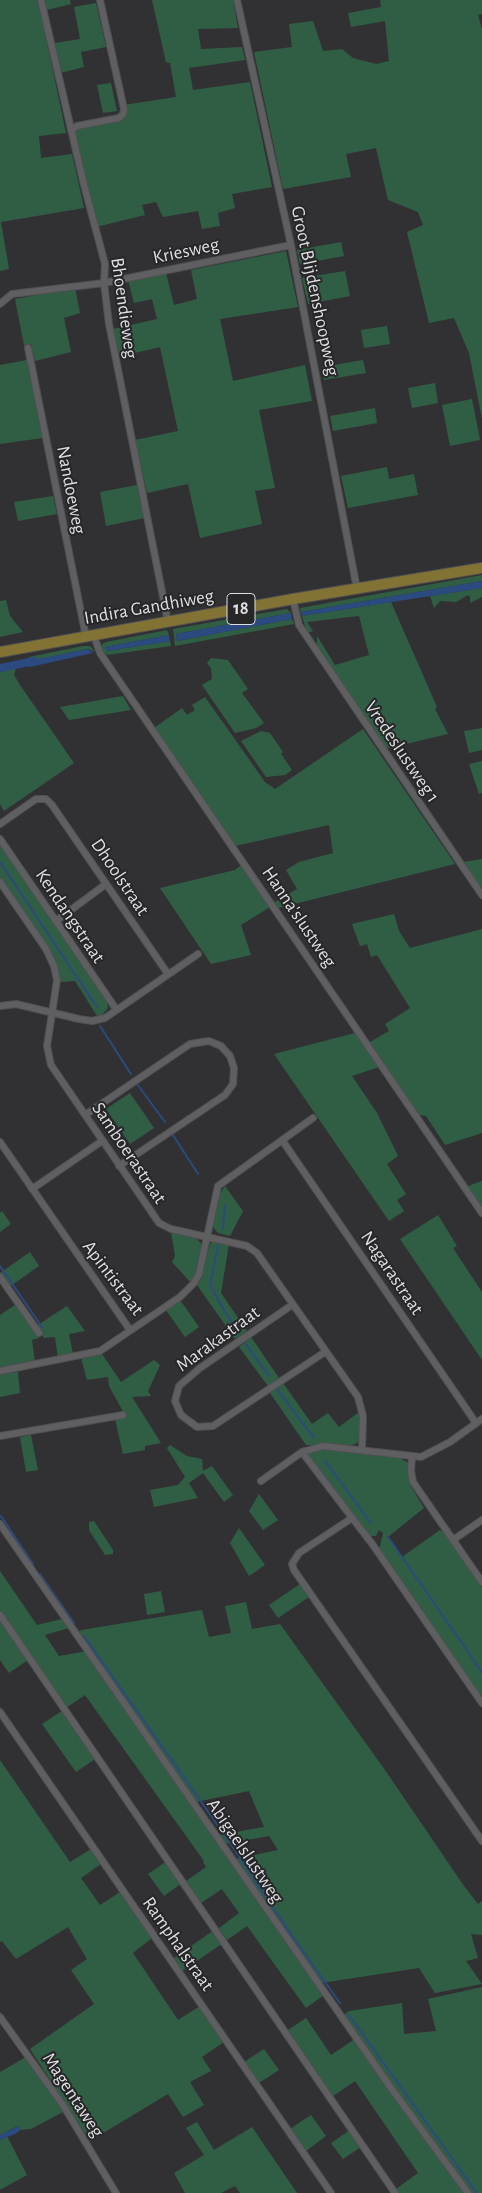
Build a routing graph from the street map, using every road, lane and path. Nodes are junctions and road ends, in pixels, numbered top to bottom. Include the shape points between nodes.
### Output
1 (41, 0) edge
2 (100, 0) edge
3 (237, 0) edge
4 (71, 130) junction
5 (291, 245) junction
6 (104, 283) junction
7 (0, 304) edge
8 (28, 348) dead end
9 (482, 568) edge
10 (357, 589) junction
11 (294, 604) junction
12 (168, 622) junction
13 (90, 636) junction
14 (0, 652) edge
15 (0, 824) edge
16 (0, 839) edge
17 (0, 882) edge
18 (106, 884) junction
19 (482, 895) edge
20 (56, 920) junction
21 (198, 954) dead end
22 (168, 974) junction
23 (0, 1006) edge
24 (116, 1009) junction
25 (52, 1012) junction
26 (85, 1115) junction
27 (312, 1118) dead end
28 (282, 1140) junction
29 (102, 1141) junction
30 (0, 1142) edge
31 (119, 1166) junction
32 (32, 1189) junction
33 (482, 1213) edge
34 (208, 1237) junction
35 (0, 1277) edge
36 (292, 1305) junction
37 (130, 1330) junction
38 (39, 1333) dead end
39 (325, 1352) junction
40 (0, 1372) edge
41 (123, 1415) dead end
42 (479, 1421) edge
43 (0, 1436) edge
44 (362, 1450) junction
45 (302, 1452) junction
46 (412, 1456) junction
47 (261, 1481) dead end
48 (352, 1518) junction
49 (482, 1520) edge
50 (0, 1524) edge
51 (453, 1540) junction
52 (482, 1582) edge
53 (0, 1615) edge
54 (482, 1703) edge
55 (0, 1712) edge
56 (482, 1841) edge
57 (0, 2017) edge
58 (116, 2193) edge
59 (331, 2193) edge
60 (395, 2193) edge
61 (468, 2193) edge

1 - 4 street, Bhoendieweg
2 - 4 street via 123,114 119,118
3 - 5 street, Groot Blijdenshoopweg
4 - 6 street, Bhoendieweg via 105,264
5 - 6 street, Kriesweg
5 - 10 street, Groot Blijdenshoopweg
6 - 7 street, Kriesweg via 12,294
6 - 12 street, Bhoendieweg via 109,324
8 - 13 street, Nandoeweg
9 - 10 main road, Indira Gandhiweg / 18
10 - 11 main road, Indira Gandhiweg / 18
11 - 12 main road, Indira Gandhiweg / 18
11 - 19 street, Vredeslustweg 1 via 299,625
12 - 13 main road, Indira Gandhiweg / 18
13 - 14 main road, Indira Gandhiweg / 18
13 - 33 street, Hanna'slustweg
15 - 18 street, Dhoolstraat via 36,799 46,799
16 - 20 street, Kendangstraat
17 - 25 street, Samboerastraat via 54,966 57,980
18 - 20 street
18 - 22 street, Dhoolstraat
20 - 24 street, Kendangstraat
21 - 22 street
22 - 24 street
23 - 25 street via 16,1004
24 - 25 street via 105,1018 92,1021
25 - 26 street, Samboerastraat via 46,1046 48,1057
26 - 29 street, Samboerastraat
26 - 31 street via 190,1044 209,1040 230,1056 234,1068 233,1084 225,1096
27 - 28 street, Apintistraat
28 - 34 street, Apintistraat via 218,1186
28 - 42 street, Nagarastraat
29 - 31 street, Samboerastraat
29 - 32 street
30 - 32 street, Apintistraat
31 - 34 street, Samboerastraat via 159,1222 171,1229
32 - 37 street, Apintistraat
34 - 36 street, Samboerastraat via 247,1246 257,1253
34 - 37 street, Apintistraat via 194,1284
35 - 38 street
36 - 39 street, Samboerastraat
36 - 39 street, Marakastraat via 179,1386 175,1401 181,1415 197,1427 213,1426
37 - 40 street via 100,1351
39 - 44 street, Samboerastraat via 358,1398 364,1435
41 - 43 street
42 - 46 street via 432,1453 421,1458
44 - 45 street via 323,1446
44 - 46 street
45 - 47 street
45 - 48 street
46 - 51 street via 413,1482
48 - 54 street
48 - 56 street via 299,1553 292,1564 294,1570
49 - 51 street
50 - 61 street, Abigaelslustweg via 391,2088
51 - 52 street
53 - 60 street
55 - 59 street, Ramphalstraat
57 - 58 street, Magentaweg via 63,2105

